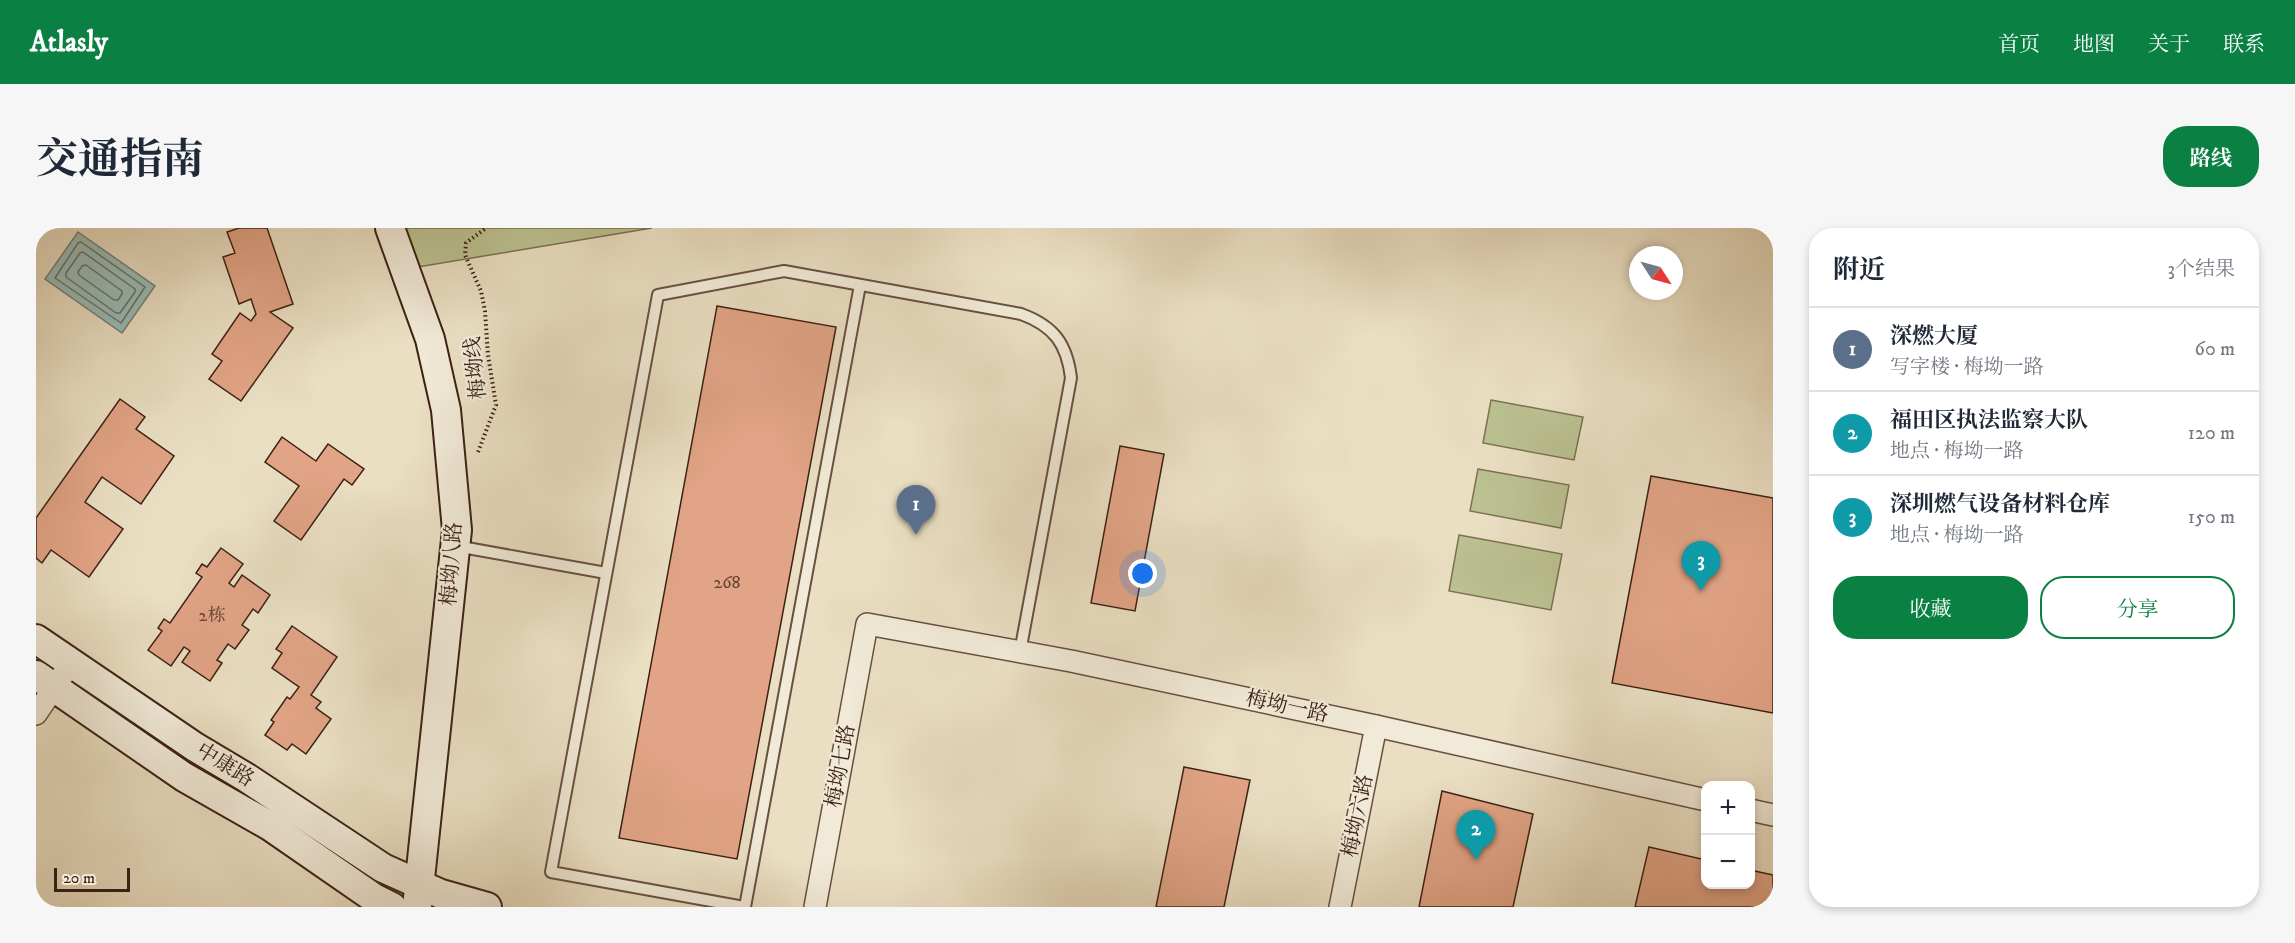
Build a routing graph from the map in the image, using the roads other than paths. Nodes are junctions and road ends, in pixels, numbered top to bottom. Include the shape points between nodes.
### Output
1 (390, 228) edge
2 (860, 285) junction
3 (456, 546) junction
4 (606, 573) junction
5 (867, 624) joint
6 (36, 639) edge
7 (1020, 652) junction
8 (71, 663) junction
9 (45, 681) edge
10 (36, 714) edge
11 (1376, 726) junction
12 (1701, 799) edge
13 (1755, 811) edge
14 (1773, 815) edge
15 (418, 896) edge
16 (392, 907) edge
17 (487, 907) edge
18 (745, 907) edge
19 (815, 907) edge
20 (1340, 907) edge

1 - 3 main road, 梅坳八路 via 430,339 443,400
2 - 4 lane via 784,271 658,294
2 - 7 lane via 1021,314 1047,327 1065,350 1071,378
2 - 18 lane
3 - 4 lane
3 - 15 main road, 梅坳八路
4 - 18 lane via 551,872
5 - 7 street, 梅坳一路
5 - 19 street, 梅坳七路
6 - 8 main road, 中康路
7 - 11 street, 梅坳一路
8 - 9 street
8 - 15 main road, 中康路 via 383,868
9 - 10 street
9 - 16 main road, 中康路 via 184,777 270,826
11 - 12 street, 梅坳一路
11 - 20 street, 梅坳六路
13 - 14 street
15 - 17 main road, 中康路 via 441,894

